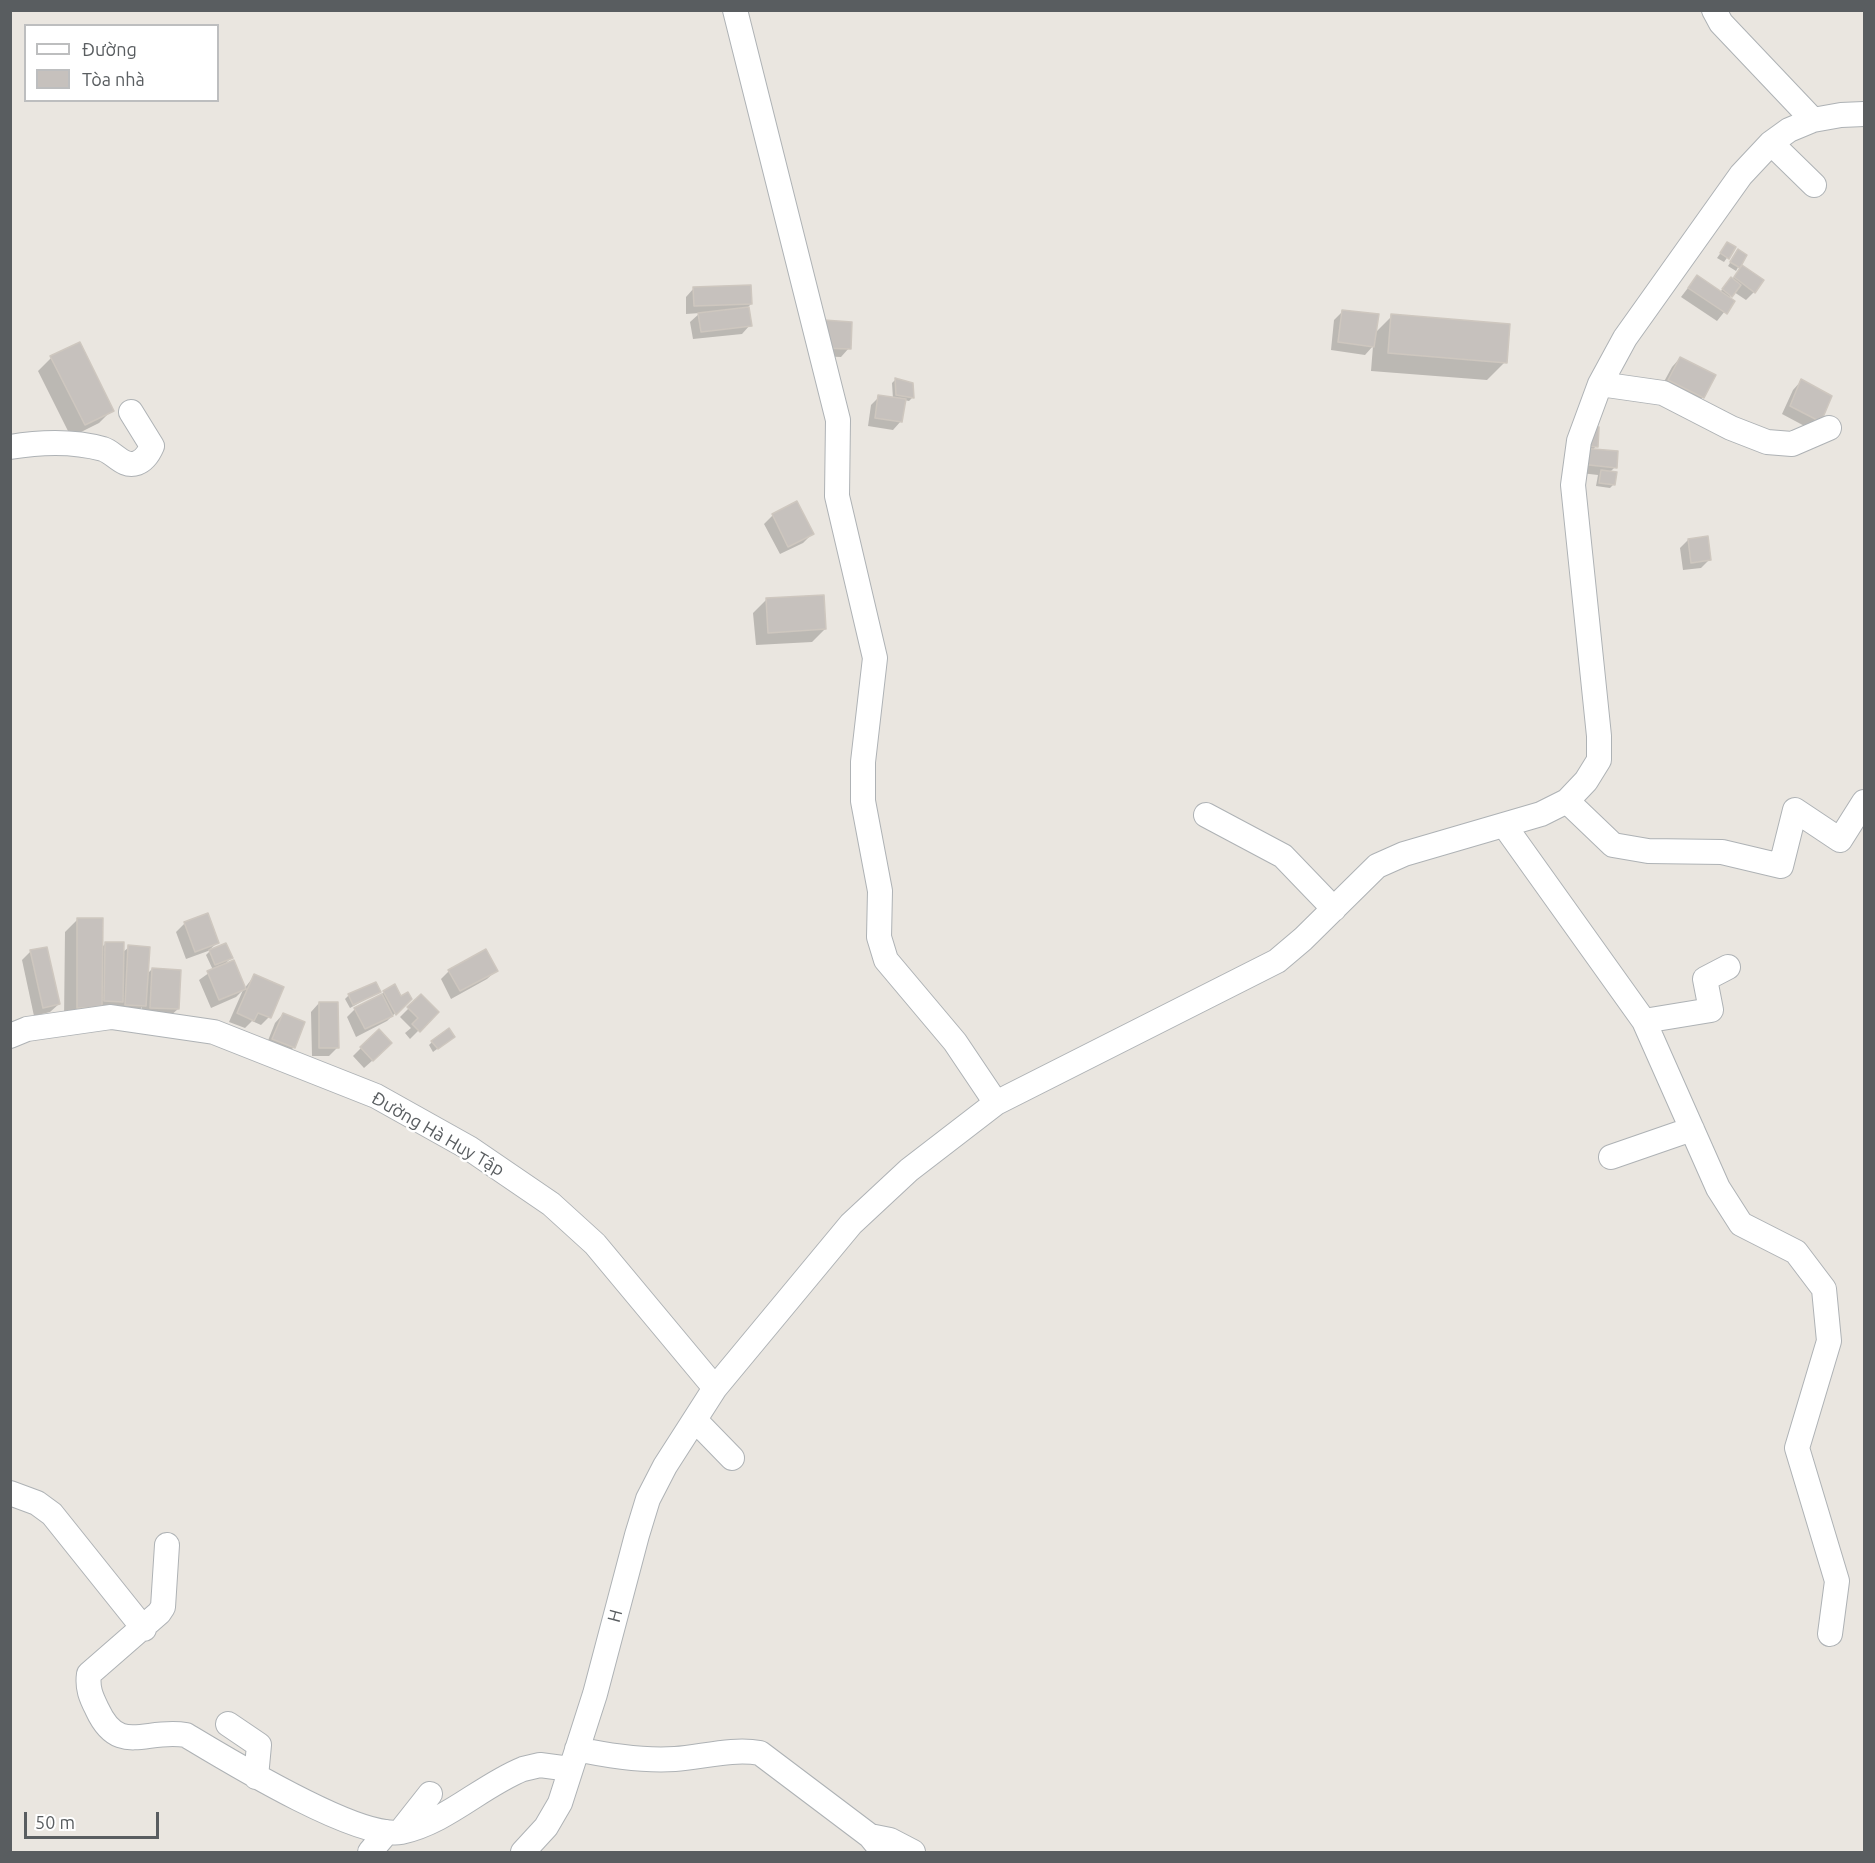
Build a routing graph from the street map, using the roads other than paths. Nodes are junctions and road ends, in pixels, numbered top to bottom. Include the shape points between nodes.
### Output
1 (735, 10) edge
2 (1714, 10) edge
3 (1864, 114) edge
4 (1813, 120) junction
5 (1771, 143) junction
6 (1814, 185) dead end
7 (1600, 384) junction
8 (131, 412) dead end
9 (1828, 428) dead end
10 (10, 447) edge
11 (1567, 801) junction
12 (1864, 802) edge
13 (1206, 815) dead end
14 (1504, 825) junction
15 (1334, 909) junction
16 (1728, 967) dead end
17 (1644, 1021) junction
18 (10, 1036) edge
19 (996, 1103) junction
20 (1692, 1129) junction
21 (1611, 1157) dead end
22 (715, 1388) junction
23 (695, 1420) junction
24 (732, 1458) dead end
25 (10, 1493) edge
26 (167, 1545) dead end
27 (144, 1629) junction
28 (1830, 1634) dead end
29 (228, 1724) dead end
30 (573, 1759) junction
31 (256, 1777) junction
32 (430, 1794) dead end
33 (394, 1832) junction
34 (876, 1844) edge
35 (526, 1850) edge
36 (370, 1852) edge
37 (913, 1852) edge

1 - 19 street via 838,420 837,496 875,658 863,762 863,801 880,891 879,937 886,960 956,1042
2 - 4 street via 1721,23
3 - 4 street
4 - 5 street
5 - 6 street
5 - 7 street via 1727,194 1625,338
7 - 9 street via 1663,393 1767,442 1792,444
7 - 11 street via 1579,441 1573,485 1599,760
8 - 10 street via 152,446 149,454 136,463 125,463 105,450 39,442
11 - 12 street via 1613,845 1648,851 1722,852 1781,866 1795,810 1840,840
11 - 14 street, H
13 - 15 street via 1283,856
14 - 15 street, H via 1404,854 1377,866
14 - 17 street
15 - 19 street, H via 1277,961
16 - 17 street via 1705,979 1711,1010
17 - 20 street
18 - 22 street, Đường Hà Huy Tập via 27,1029 111,1017 214,1032 376,1096 469,1148 551,1204 595,1244
19 - 22 street, H via 909,1170 851,1224
20 - 21 street
20 - 28 street via 1718,1188 1741,1224 1796,1252 1824,1289 1829,1341 1797,1448 1837,1581
22 - 23 street, H
23 - 24 street
23 - 30 street, H via 648,1499 595,1694
25 - 27 street via 37,1503 52,1514
26 - 27 street via 163,1607
27 - 31 street via 89,1674 89,1693 106,1728 125,1737 186,1735
29 - 31 street via 259,1745
30 - 33 street via 523,1769 426,1823
30 - 34 street via 760,1753
30 - 35 street, H via 560,1803
31 - 33 street via 363,1826
32 - 33 street
33 - 36 street
34 - 37 street via 890,1840

